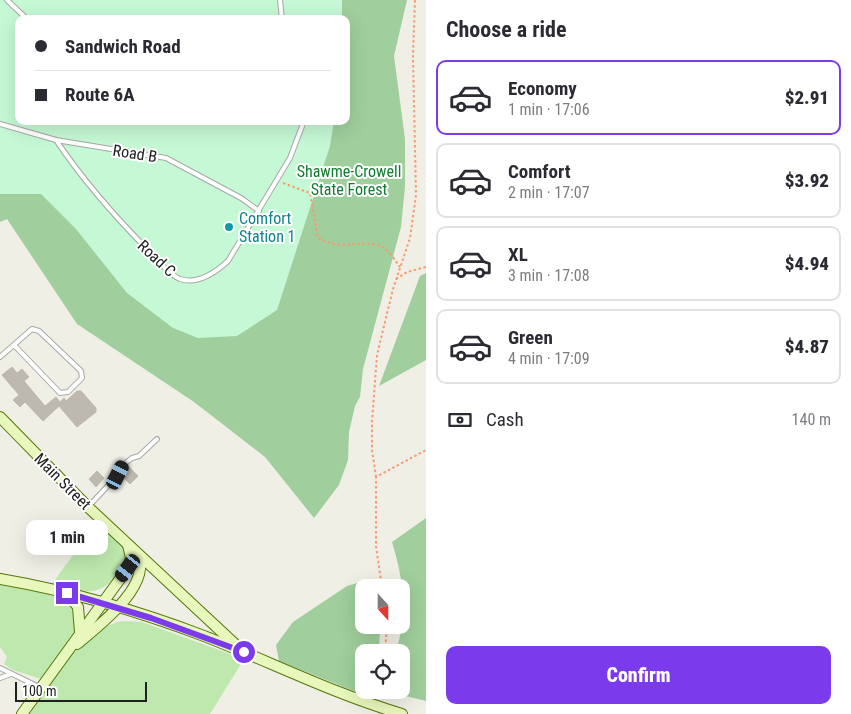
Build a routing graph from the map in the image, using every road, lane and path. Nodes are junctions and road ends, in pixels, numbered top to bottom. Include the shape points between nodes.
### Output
1 (6, 0) edge
2 (280, 0) edge
3 (415, 0) edge
4 (23, 15) edge
5 (282, 15) edge
6 (0, 124) edge
7 (302, 125) edge
8 (56, 140) junction
9 (278, 180) junction
10 (259, 211) junction
11 (400, 266) junction
12 (426, 267) edge
13 (396, 279) junction
14 (14, 345) junction
15 (0, 357) edge
16 (0, 417) edge
17 (157, 439) dead end
18 (426, 450) edge
19 (376, 477) junction
20 (88, 507) junction
21 (131, 548) junction
22 (0, 579) edge
23 (381, 579) edge
24 (67, 593) junction
25 (103, 602) junction
26 (119, 607) junction
27 (80, 633) junction
28 (70, 650) junction
29 (244, 652) junction
30 (0, 668) edge
31 (11, 674) junction
32 (0, 678) edge
33 (41, 688) junction
34 (22, 714) edge
35 (402, 714) edge

1 - 4 lane
2 - 5 lane
3 - 11 path via 416,194 410,238
6 - 8 lane, Road B
7 - 9 lane, Road C
8 - 10 lane, Road B via 166,158
8 - 10 lane, Road C via 76,170 121,222 179,279 191,281 217,271 228,261
9 - 10 lane, Road C
9 - 11 path via 310,193 318,238 339,246 378,245
11 - 13 path
12 - 13 path
13 - 19 path via 382,331 374,384 372,450
14 - 14 lane via 32,330 39,330 81,371 82,378 68,392 60,393
14 - 15 lane
16 - 20 main road, Main Street
17 - 20 lane via 139,456 123,465 118,475
18 - 19 path
19 - 23 path via 376,546
20 - 21 main road, Main Street
21 - 25 main road via 130,564
21 - 26 main road via 140,560 140,572
21 - 29 main road, Main Street
22 - 24 main road
24 - 25 main road
24 - 27 main road via 78,607
25 - 26 main road
25 - 27 main road
26 - 28 main road
26 - 29 main road
27 - 28 main road
28 - 33 main road
29 - 35 main road via 348,696
30 - 31 lane
31 - 32 lane
31 - 33 lane
33 - 34 main road

